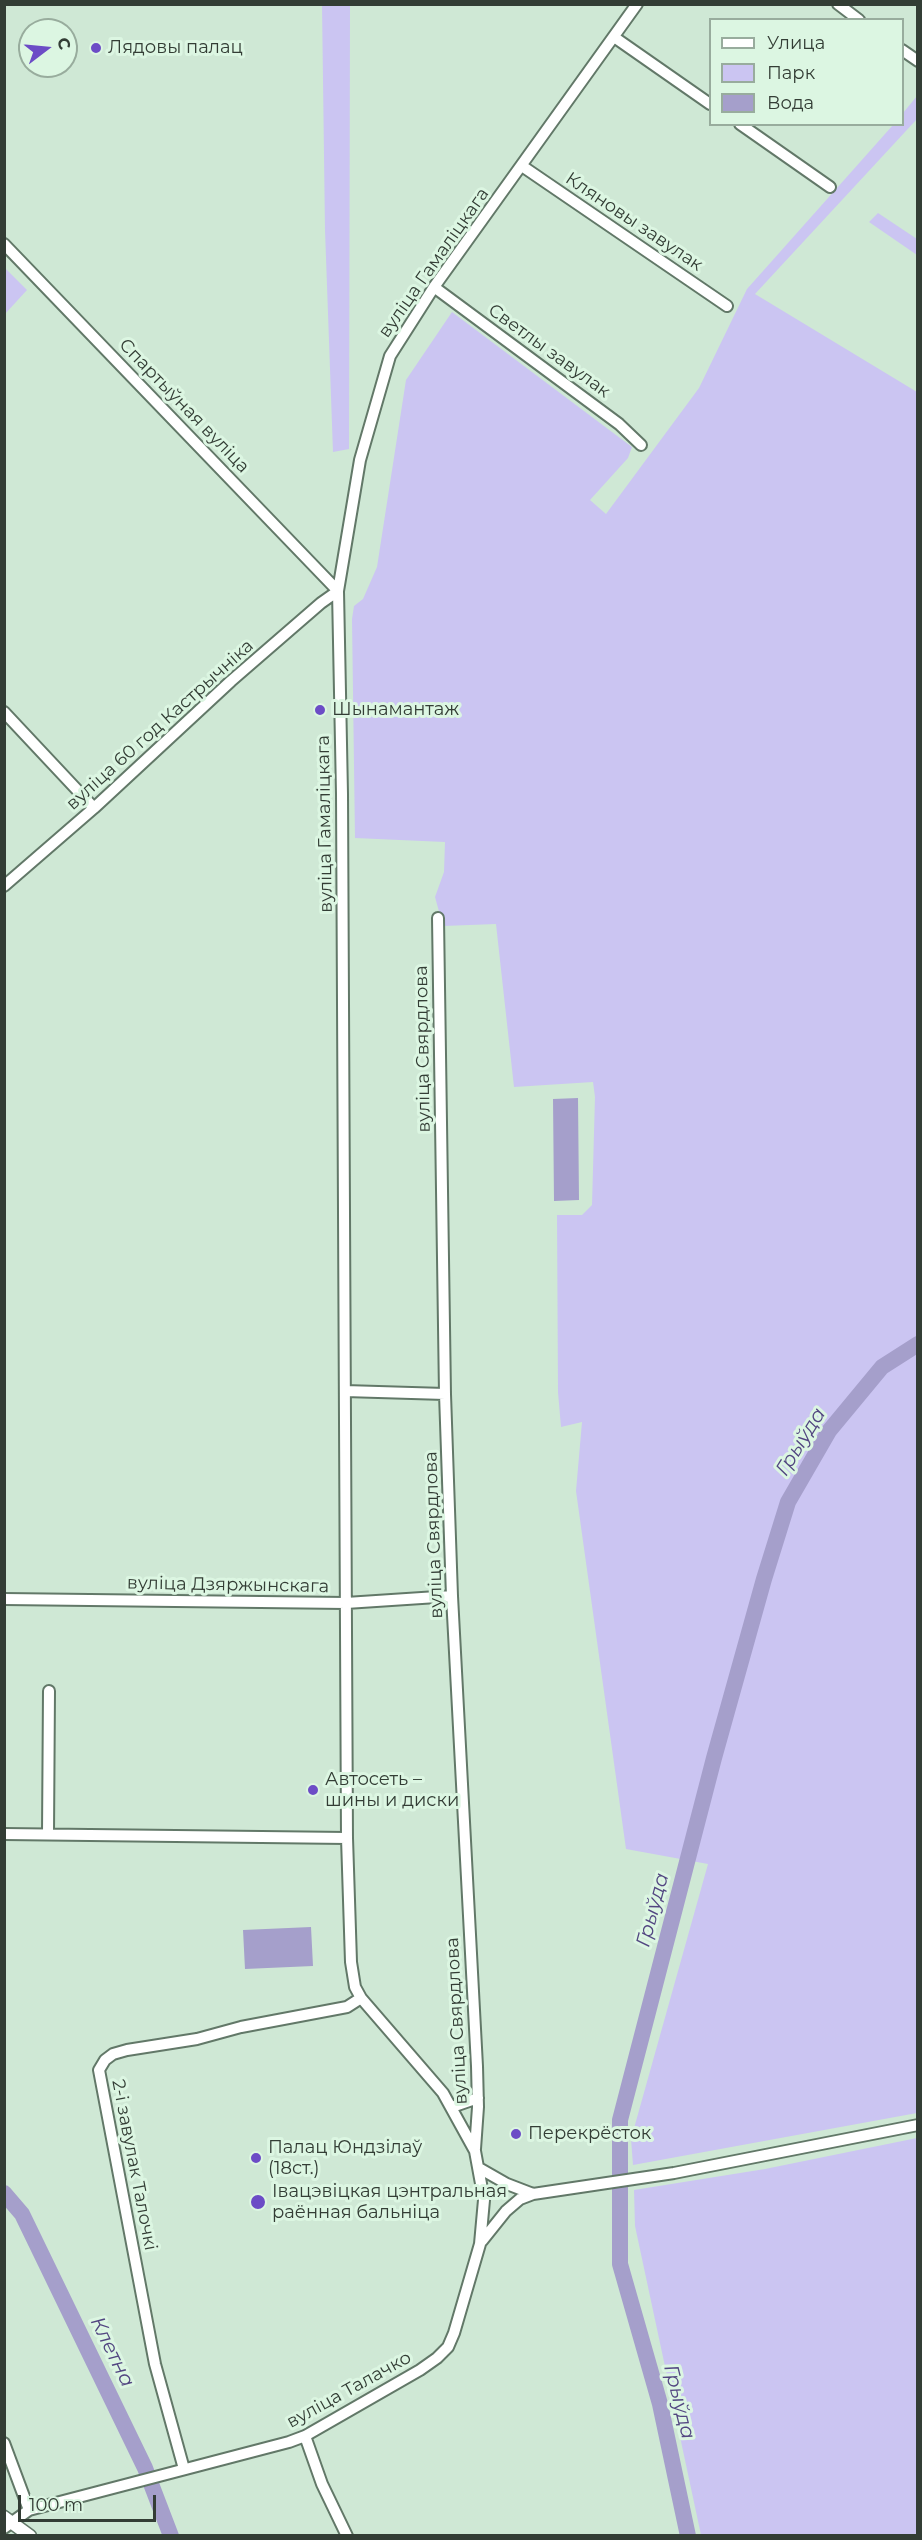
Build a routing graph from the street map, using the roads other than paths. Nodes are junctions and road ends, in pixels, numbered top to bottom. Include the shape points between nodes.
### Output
1 (637, 4) edge
2 (838, 4) edge
3 (856, 18) edge
4 (614, 37) junction
5 (904, 51) edge
6 (918, 61) edge
7 (709, 103) edge
8 (743, 126) edge
9 (522, 166) junction
10 (830, 187) dead end
11 (4, 244) edge
12 (434, 287) junction
13 (727, 306) dead end
14 (640, 446) dead end
15 (338, 591) junction
16 (4, 712) edge
17 (94, 808) junction
18 (4, 886) edge
19 (438, 918) dead end
20 (344, 1044) joint
21 (345, 1391) junction
22 (445, 1394) junction
23 (452, 1596) junction
24 (4, 1599) edge
25 (346, 1603) junction
26 (49, 1692) dead end
27 (48, 1833) junction
28 (4, 1834) edge
29 (347, 1838) junction
30 (361, 1998) junction
31 (478, 2098) junction
32 (452, 2107) junction
33 (918, 2125) edge
34 (475, 2151) junction
35 (479, 2168) junction
36 (533, 2194) junction
37 (484, 2200) joint
38 (480, 2244) junction
39 (305, 2437) junction
40 (4, 2443) edge
41 (184, 2469) junction
42 (28, 2510) junction
43 (7, 2522) edge
44 (30, 2535) edge
45 (347, 2535) edge

1 - 4 street, вуліца Гамаліцкага
2 - 3 street
4 - 7 street
4 - 9 street, вуліца Гамаліцкага
5 - 6 street
8 - 10 street
9 - 12 street, вуліца Гамаліцкага
9 - 13 street, Кляновы завулак
11 - 15 street, Спартыўная вуліца
12 - 14 street, Светлы завулак via 620,424
12 - 15 street, вуліца Гамаліцкага via 390,356 360,460
15 - 17 street, вуліца 60 год Кастрычніка via 231,681
15 - 20 street, вуліца Гамаліцкага
16 - 17 street
17 - 18 street, вуліца 60 год Кастрычніка
19 - 22 street, вуліца Свярдлова
20 - 21 street, вуліца Свярдлова
21 - 22 street
21 - 25 street, вуліца Свярдлова
22 - 23 street, вуліца Свярдлова
23 - 25 street, вуліца Дзяржынскага
23 - 31 street, вуліца Свярдлова
24 - 25 street, вуліца Дзяржынскага
25 - 29 street, вуліца Свярдлова
26 - 27 street
27 - 28 street
27 - 29 street
29 - 30 street, вуліца Свярдлова via 351,1962
30 - 32 street, вуліца Свярдлова
30 - 41 street, 2-і завулак Талочкі via 347,2007 127,2050 113,2054 99,2070 155,2364
31 - 32 street
31 - 34 street, вуліца Свярдлова
32 - 34 street, вуліца Свярдлова
33 - 36 street via 674,2173
34 - 35 street, вуліца Свярдлова
35 - 36 street
35 - 37 street, вуліца Свярдлова
36 - 38 street via 506,2211
37 - 38 street, вуліца Талачко
38 - 39 street, вуліца Талачко via 448,2347 420,2370
39 - 41 street, вуліца Талачко
39 - 45 street
40 - 42 street
41 - 42 street, вуліца Талачко
42 - 43 street, вуліца Талачко
43 - 44 main road

